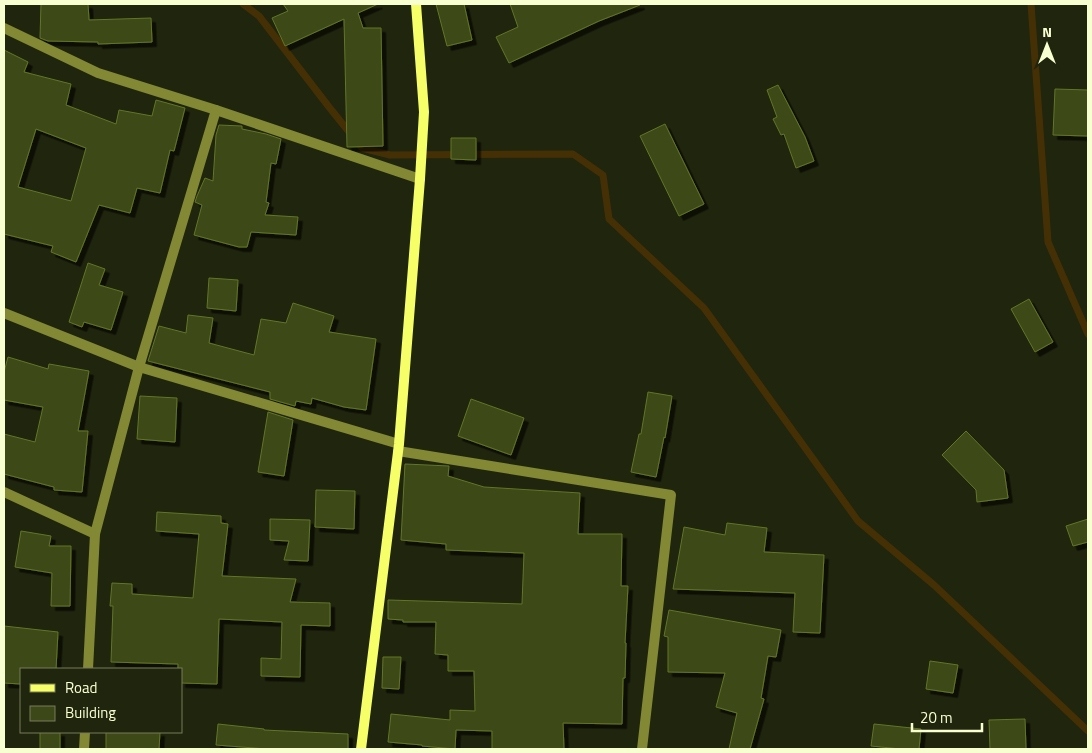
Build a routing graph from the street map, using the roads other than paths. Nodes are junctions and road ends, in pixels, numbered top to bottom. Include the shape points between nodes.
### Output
1 (416, 4) edge
2 (4, 28) edge
3 (216, 110) junction
4 (420, 179) junction
5 (4, 313) edge
6 (139, 367) junction
7 (398, 447) junction
8 (4, 492) edge
9 (95, 534) junction
10 (88, 668) edge
11 (85, 733) edge
12 (84, 749) edge
13 (361, 749) edge
14 (642, 749) edge

1 - 4 street via 424,112
2 - 3 street via 98,73
3 - 4 street
3 - 6 street
4 - 7 street
5 - 6 street
6 - 7 street
6 - 9 street
7 - 13 street
7 - 14 street via 671,495
8 - 9 street
9 - 10 street
11 - 12 street

